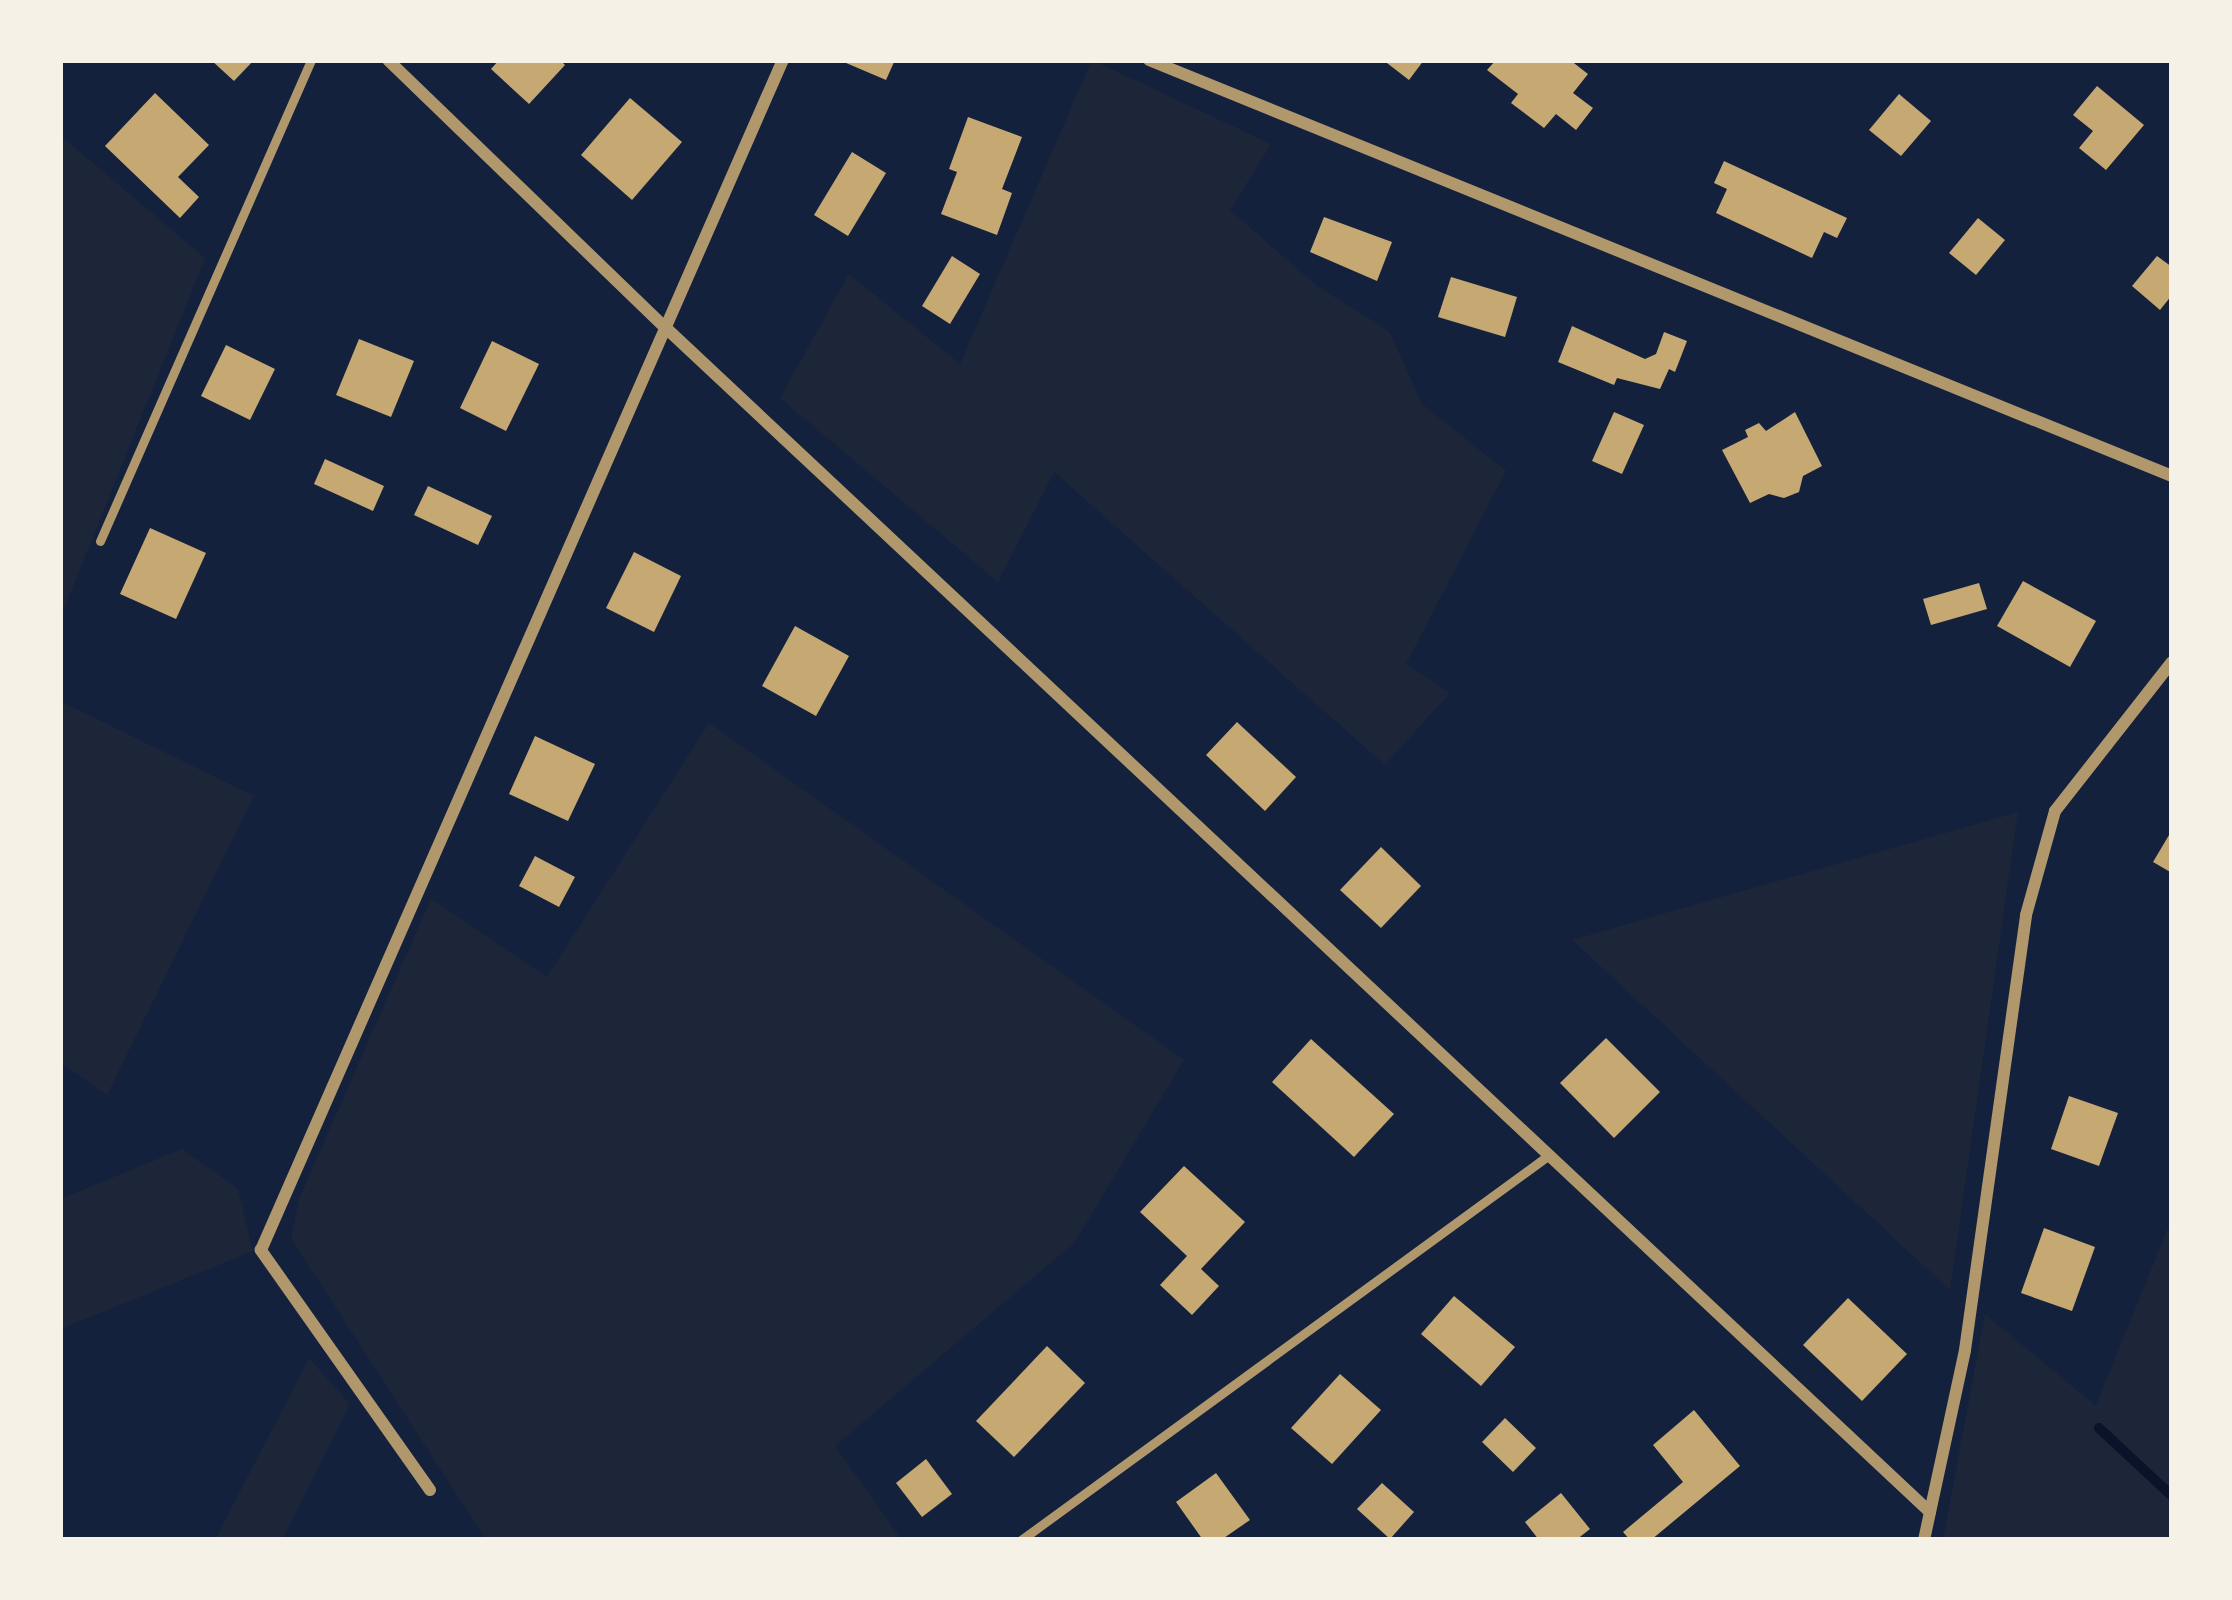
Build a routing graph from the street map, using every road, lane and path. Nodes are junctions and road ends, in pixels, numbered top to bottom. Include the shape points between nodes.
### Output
1 (311, 60) edge
2 (388, 60) edge
3 (783, 60) edge
4 (1149, 60) edge
5 (666, 328) junction
6 (2172, 476) edge
7 (100, 541) dead end
8 (2172, 662) edge
9 (1549, 1155) junction
10 (430, 1490) dead end
11 (1930, 1513) junction
12 (1021, 1540) edge
13 (1924, 1540) edge

1 - 7 lane
2 - 5 street
3 - 5 street
4 - 6 street
5 - 9 street
5 - 10 street via 261,1250
8 - 11 street via 2056,811 2026,915 1965,1350
9 - 11 street
9 - 12 lane
11 - 13 street

